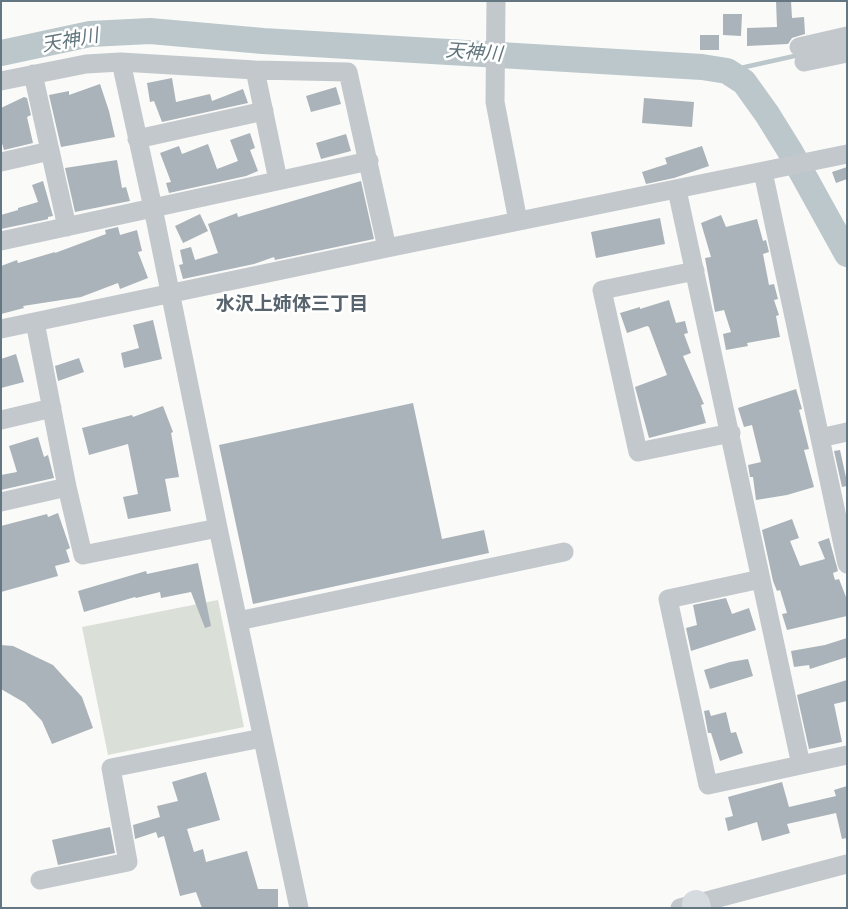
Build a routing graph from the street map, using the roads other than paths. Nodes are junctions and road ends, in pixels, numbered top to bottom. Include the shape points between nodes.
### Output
1 (496, 1) edge
2 (847, 36) edge
3 (847, 53) edge
4 (120, 62) junction
5 (255, 70) junction
6 (33, 74) junction
7 (1, 81) edge
8 (264, 111) junction
9 (137, 139) junction
10 (50, 151) junction
11 (847, 154) edge
12 (1, 162) edge
13 (369, 162) junction
14 (763, 172) junction
15 (278, 180) junction
16 (677, 190) junction
17 (153, 208) junction
18 (518, 221) junction
19 (67, 227) junction
20 (1, 242) edge
21 (387, 248) junction
22 (696, 271) junction
23 (171, 293) junction
24 (35, 322) junction
25 (1, 329) edge
26 (52, 408) junction
27 (1, 420) edge
28 (847, 432) edge
29 (731, 433) junction
30 (820, 438) junction
31 (67, 488) junction
32 (1, 502) edge
33 (218, 528) junction
34 (564, 552) dead end
35 (847, 564) edge
36 (761, 579) junction
37 (238, 621) junction
38 (262, 738) junction
39 (847, 755) edge
40 (801, 765) junction
41 (847, 864) edge
42 (40, 880) dead end
43 (691, 907) edge
44 (298, 908) edge

1 - 18 street via 495,102
2 - 3 street via 802,55
4 - 5 street
4 - 6 street via 86,64
4 - 9 street
5 - 8 street
5 - 13 street via 348,72
6 - 7 street
6 - 10 street
8 - 9 street
8 - 15 street
9 - 17 street
10 - 12 street
10 - 19 street
11 - 14 street
13 - 15 street
13 - 21 street
14 - 16 street
14 - 30 street
15 - 17 street
16 - 18 street
16 - 22 street
17 - 19 street
17 - 23 street
18 - 21 street
19 - 20 street
21 - 23 street
22 - 29 street
22 - 29 street via 602,290 638,452
23 - 24 street
23 - 33 street
24 - 25 street
24 - 26 street
26 - 27 street
26 - 31 street
28 - 30 street
29 - 36 street
30 - 35 street
31 - 32 street
31 - 33 street via 83,556
33 - 37 street
34 - 37 street
36 - 40 street
36 - 40 street via 668,599 708,785
37 - 38 street
38 - 42 street via 111,768 128,862
38 - 44 street
39 - 40 street
41 - 43 street

